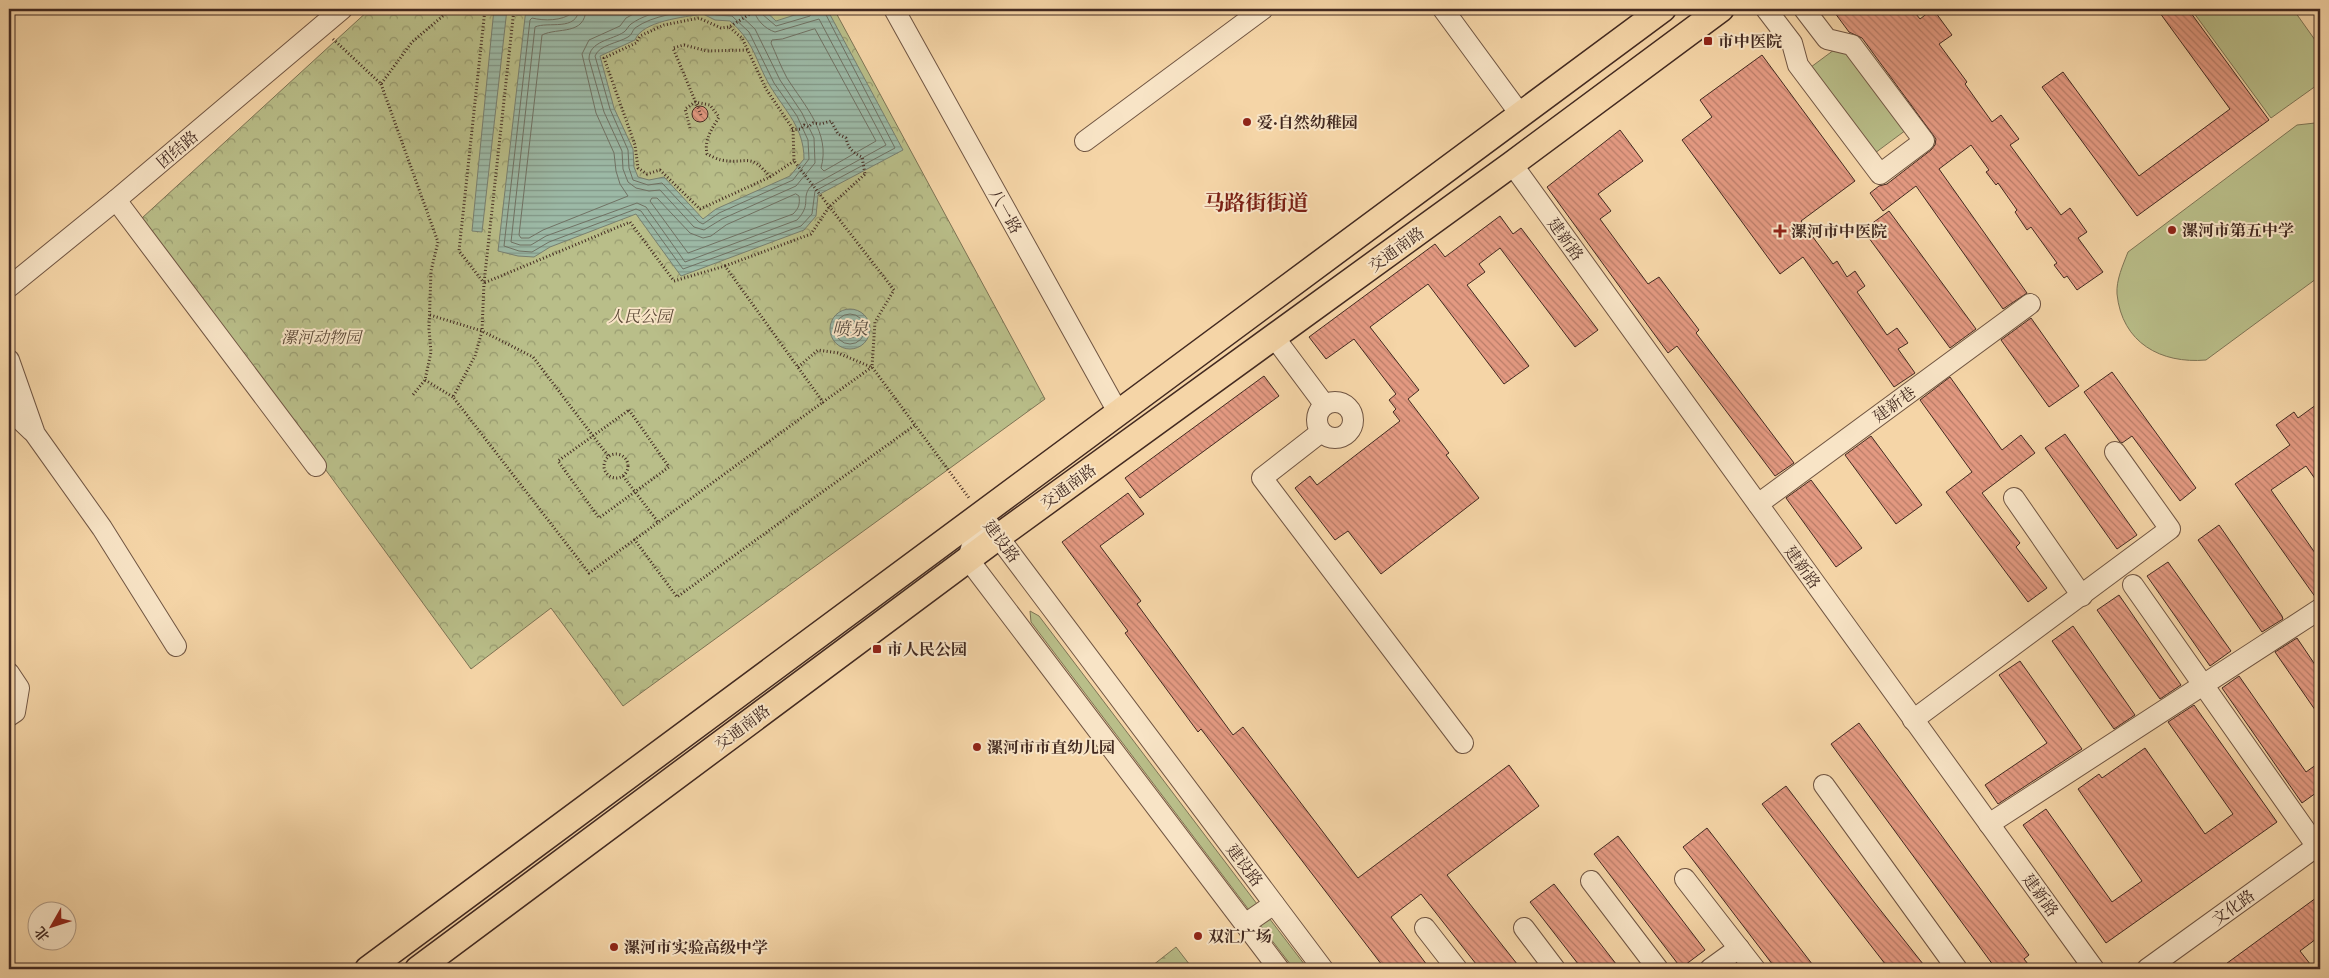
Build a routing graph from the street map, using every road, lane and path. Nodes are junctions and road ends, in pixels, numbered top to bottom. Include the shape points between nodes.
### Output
1 (342, 9) edge
2 (451, 9) edge
3 (485, 9) edge
4 (514, 9) edge
5 (535, 9) edge
6 (554, 9) edge
7 (758, 9) edge
8 (894, 9) edge
9 (1263, 9) edge
10 (1443, 9) edge
11 (1663, 9) edge
12 (1722, 9) edge
13 (1766, 9) edge
14 (1804, 9) edge
15 (730, 27) junction
16 (321, 28) junction
17 (748, 50) junction
18 (381, 84) junction
19 (696, 102) junction
20 (1520, 114) junction
21 (701, 115) dead end
22 (690, 128) dead end
23 (793, 129) junction
24 (1085, 141) dead end
25 (794, 161) junction
26 (1512, 164) junction
27 (770, 177) junction
28 (116, 200) junction
29 (829, 207) junction
30 (725, 266) junction
31 (484, 283) junction
32 (9, 287) edge
33 (2030, 304) dead end
34 (1255, 312) junction
35 (430, 315) junction
36 (482, 330) junction
37 (1274, 337) junction
38 (9, 360) edge
39 (798, 367) junction
40 (872, 367) junction
41 (425, 380) junction
42 (412, 396) dead end
43 (453, 397) junction
44 (823, 402) junction
45 (1324, 404) junction
46 (9, 409) edge
47 (1119, 414) junction
48 (915, 425) junction
49 (1321, 432) junction
50 (36, 434) junction
51 (593, 436) junction
52 (2115, 452) dead end
53 (609, 457) junction
54 (316, 466) dead end
55 (623, 476) junction
56 (635, 492) junction
57 (2014, 498) dead end
58 (1758, 504) junction
59 (981, 514) junction
60 (658, 522) junction
61 (998, 536) junction
62 (634, 539) junction
63 (968, 559) junction
64 (2133, 585) dead end
65 (2082, 596) junction
66 (2320, 609) edge
67 (176, 646) dead end
68 (9, 673) edge
69 (2204, 685) junction
70 (9, 716) edge
71 (1913, 720) junction
72 (1463, 743) dead end
73 (1824, 785) dead end
74 (1990, 824) junction
75 (2319, 847) edge
76 (1685, 879) dead end
77 (1590, 881) dead end
78 (1274, 904) junction
79 (1245, 924) junction
80 (1425, 928) dead end
81 (1524, 928) dead end
82 (1739, 948) junction
83 (368, 969) edge
84 (418, 969) edge
85 (1279, 969) edge
86 (1323, 969) edge
87 (1457, 969) edge
88 (1555, 969) edge
89 (1658, 969) edge
90 (1710, 969) edge
91 (1755, 969) edge
92 (1957, 969) edge
93 (2094, 969) edge
94 (2147, 969) edge

1 - 16 street, 团结路
2 - 18 path via 412,42
3 - 31 path via 459,251
4 - 31 path
5 - 6 path
7 - 15 path
8 - 47 street, 八一路
9 - 24 street
10 - 20 street
11 - 20 main road, 交通南路
12 - 26 main road, 交通南路
13 - 14 street via 1792,44 1798,65 1880,174 1924,141 1852,45 1827,39
15 - 17 path via 742,38
15 - 27 path via 721,28 700,18 664,25 640,36 636,44 604,58 635,145 638,168 646,174 660,170 700,209
16 - 18 path
16 - 28 street, 团结路
17 - 19 path via 707,51 684,45 673,48
17 - 23 path via 766,89
18 - 35 path via 438,242 431,271
19 - 21 path
19 - 22 path via 685,109
19 - 27 path via 710,105 719,116 707,137 707,154 722,160 748,159 760,165
20 - 34 main road, 交通南路
23 - 25 path
23 - 29 path, bridge via 801,129 804,125 808,127 813,122 831,121 838,134 846,138 853,153 862,157 865,174
25 - 27 path
25 - 29 path
26 - 37 main road, 交通南路
26 - 58 street, 建新路
28 - 32 street, 团结路
28 - 54 street
29 - 30 path via 812,234
29 - 40 path via 894,290 874,322
30 - 31 path via 674,281 630,222
30 - 39 path
31 - 36 path
33 - 58 street, 建新巷
34 - 37 main road
34 - 47 main road, 交通南路
35 - 36 path
35 - 41 path via 431,352
36 - 43 path via 475,356
36 - 51 path via 533,357
37 - 45 street
37 - 61 main road, 交通南路
38 - 50 street
39 - 40 path via 818,350 838,353
39 - 44 path
40 - 44 path
40 - 48 path
41 - 42 path
41 - 43 path
43 - 62 path via 589,573
44 - 60 path
45 - 49 street via 1317,414
45 - 49 street via 1336,401 1347,406 1353,422 1344,436 1331,438
46 - 50 street
47 - 59 main road, 交通南路
48 - 59 path
48 - 62 path via 677,597
49 - 72 street via 1262,478
50 - 67 street via 102,528
51 - 53 path
51 - 56 path via 558,461 599,518
51 - 56 path via 629,410 670,468
52 - 65 street via 2170,529
53 - 55 path via 604,468 606,474 617,478
53 - 55 path via 614,454 626,459 628,465
55 - 56 path
56 - 60 path
57 - 65 street
58 - 71 street, 建新路
59 - 61 street, 建设路
59 - 63 street, 建设路
59 - 83 main road, 交通南路
60 - 62 path
61 - 63 main road, 交通南路
61 - 78 street, 建设路
63 - 79 street
63 - 84 main road, 交通南路
64 - 69 street
65 - 71 street
66 - 69 street
68 - 70 street via 19,688 15,712
69 - 74 street
69 - 75 street
71 - 74 street, 建新路
73 - 92 street
74 - 93 street, 建新路
75 - 94 street, 文化路
76 - 82 street
77 - 89 street
78 - 79 street
78 - 86 street, 建设路
79 - 85 street
80 - 87 street
81 - 88 street
82 - 90 street
82 - 91 street

